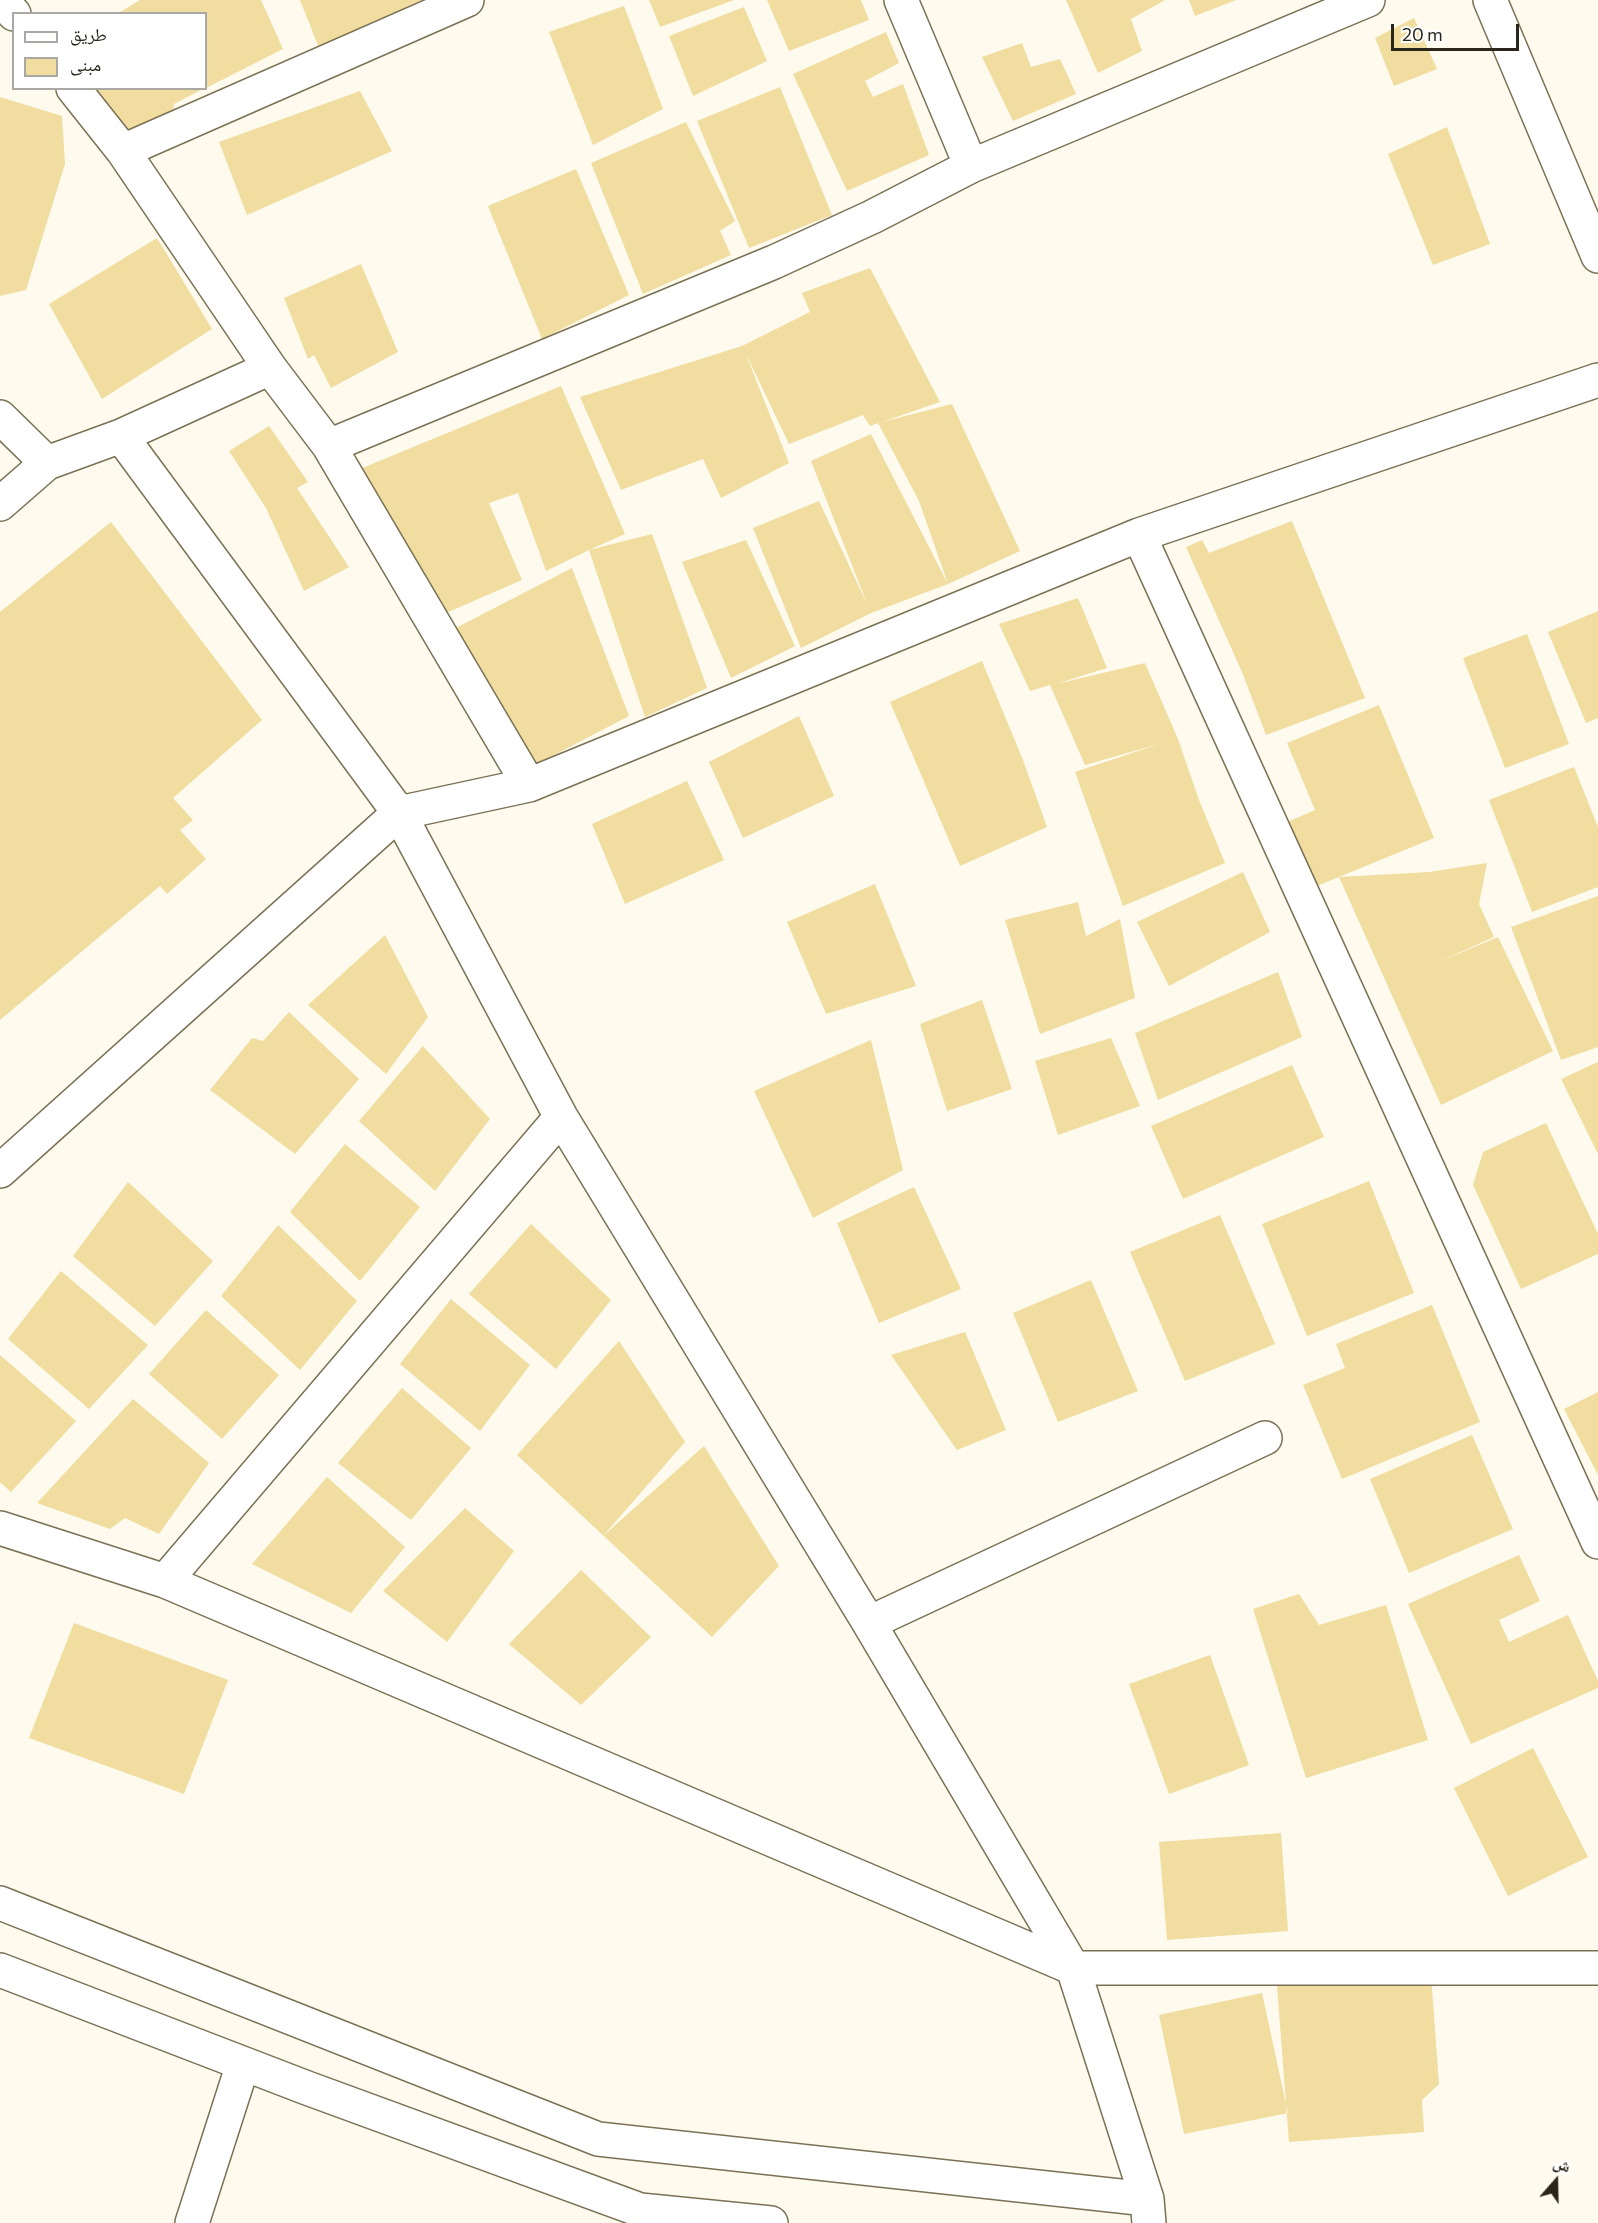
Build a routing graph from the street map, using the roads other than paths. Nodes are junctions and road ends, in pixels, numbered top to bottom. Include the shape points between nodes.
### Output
1 (2, 0) edge
2 (467, 0) edge
3 (901, 0) edge
4 (1368, 0) edge
5 (1490, 0) edge
6 (12, 12) edge
7 (75, 90) edge
8 (123, 151) junction
9 (971, 166) junction
10 (1598, 256) edge
11 (270, 368) junction
12 (1598, 380) edge
13 (0, 417) edge
14 (121, 436) junction
15 (330, 446) junction
16 (47, 463) junction
17 (0, 504) edge
18 (1139, 535) junction
19 (529, 785) junction
20 (399, 813) junction
21 (561, 1117) junction
22 (0, 1171) edge
23 (1265, 1438) dead end
24 (0, 1528) edge
25 (1598, 1542) edge
26 (165, 1581) junction
27 (868, 1623) junction
28 (0, 1903) edge
29 (1073, 1968) junction
30 (1598, 1968) edge
31 (0, 1970) edge
32 (243, 2064) junction
33 (1148, 2211) edge
34 (192, 2223) edge
35 (771, 2223) edge

1 - 6 street
2 - 8 street
3 - 9 street
4 - 9 street
5 - 10 street
7 - 8 street
8 - 11 street
9 - 15 street via 774,262
11 - 14 street
11 - 15 street
12 - 18 street
13 - 16 street
14 - 16 street
14 - 20 street
15 - 19 street
16 - 17 street
18 - 19 street
18 - 25 street
19 - 20 street
20 - 21 street
20 - 22 street
21 - 26 street
21 - 27 street
23 - 27 street
24 - 26 street
26 - 29 street
27 - 29 street
28 - 33 street via 598,2139
29 - 30 street
29 - 33 street
31 - 32 street
32 - 34 street
32 - 35 street via 639,2210

